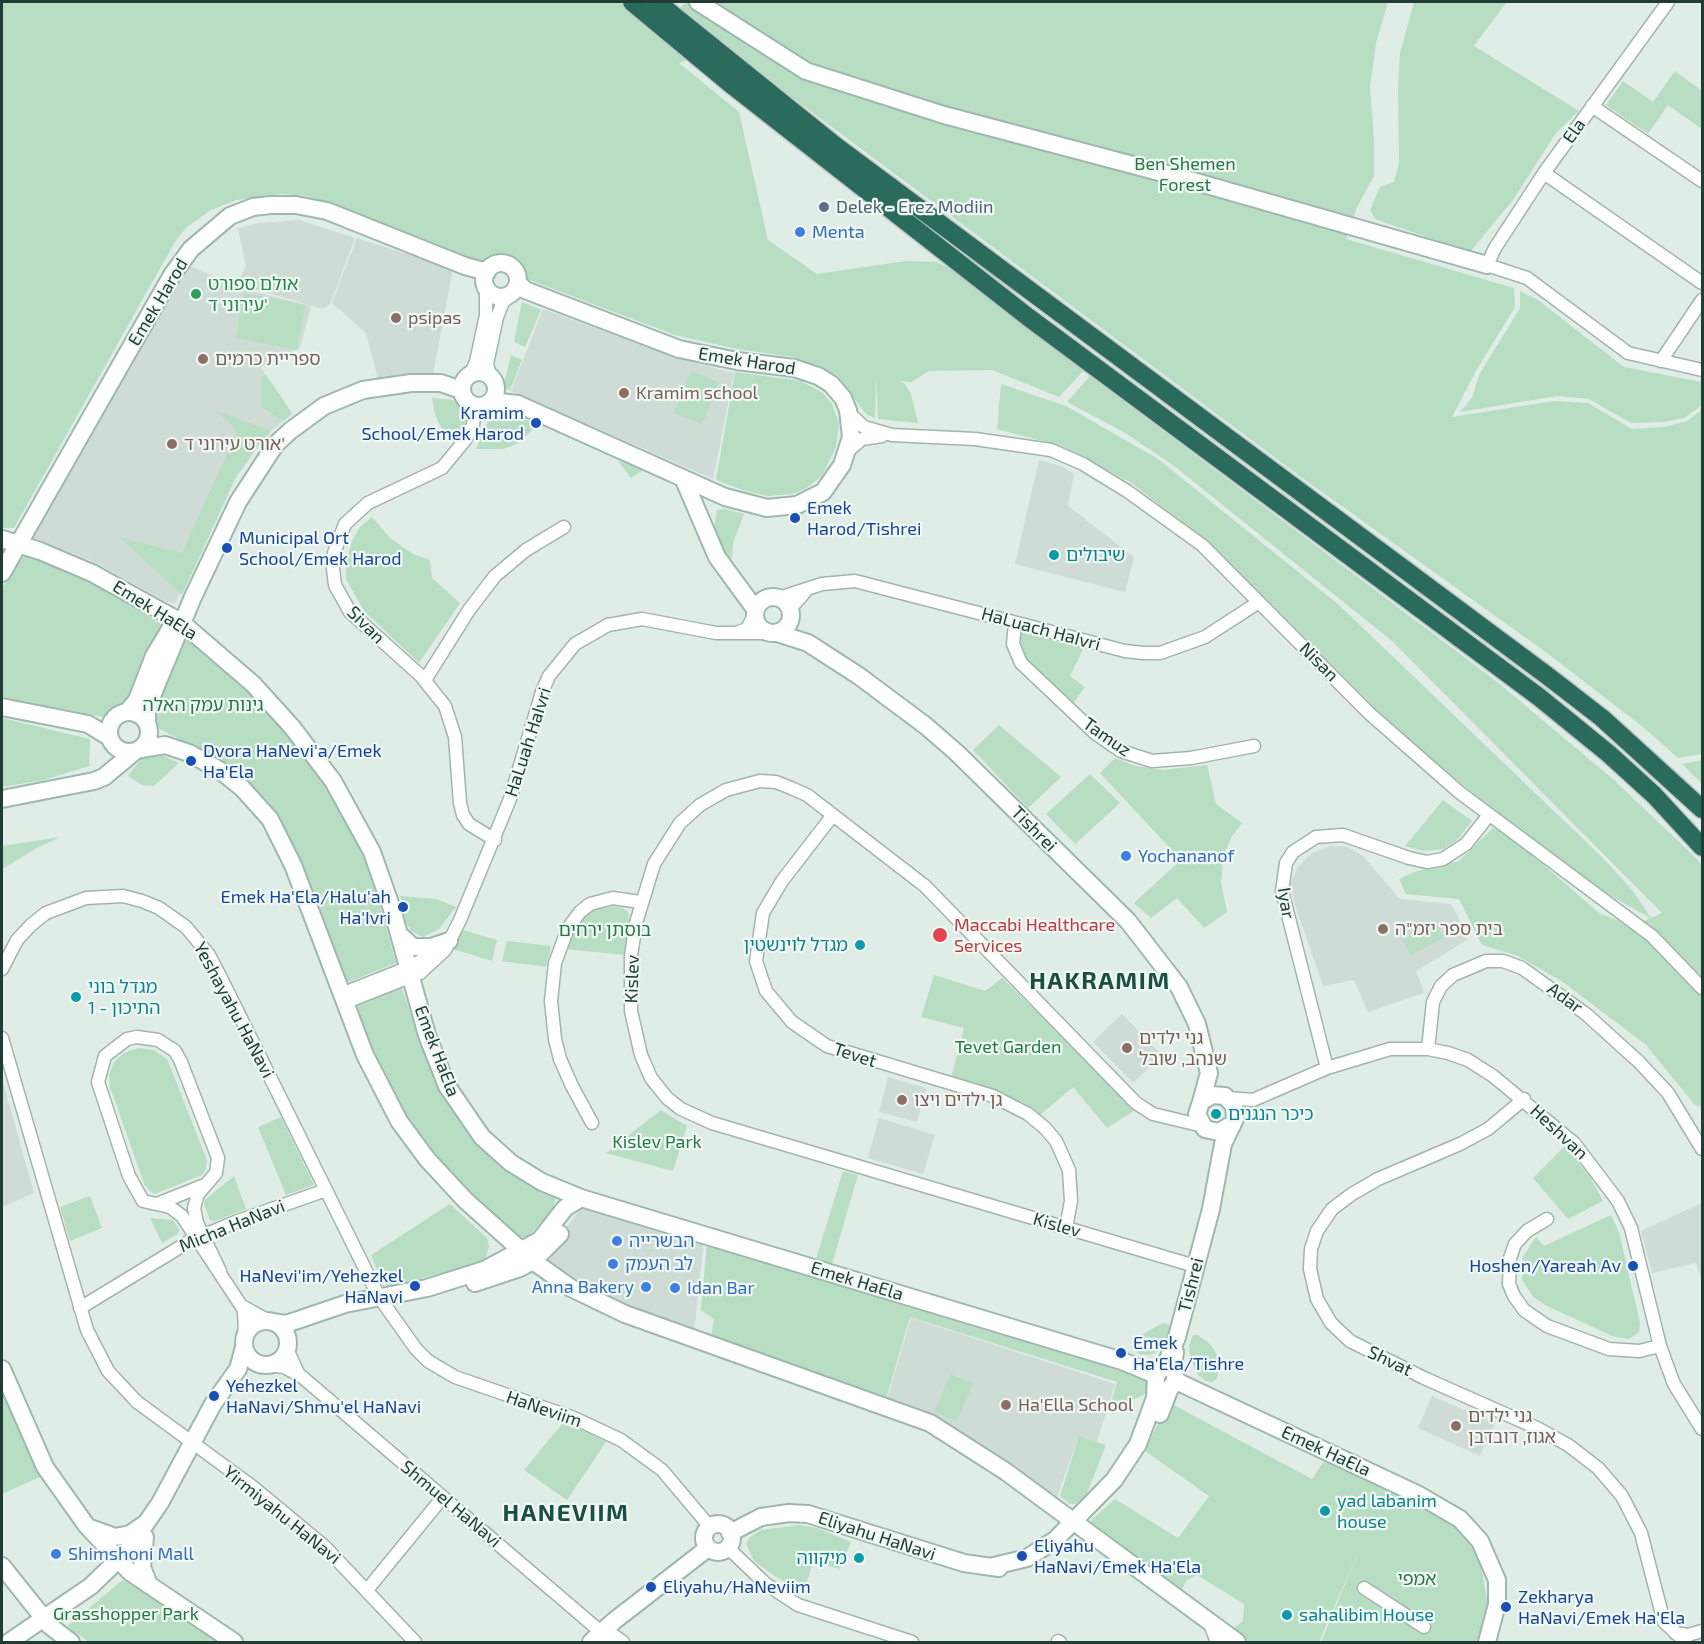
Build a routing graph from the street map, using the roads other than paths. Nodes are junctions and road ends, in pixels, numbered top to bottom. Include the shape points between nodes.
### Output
1 (632, 2) edge
2 (657, 2) edge
3 (698, 2) edge
4 (1668, 2) edge
5 (1592, 105) junction
6 (1544, 174) junction
7 (1702, 181) edge
8 (1487, 265) junction
9 (487, 272) junction
10 (1702, 283) edge
11 (486, 289) junction
12 (514, 289) junction
13 (1702, 300) edge
14 (1661, 361) junction
15 (1702, 370) edge
16 (470, 375) junction
17 (490, 376) junction
18 (469, 400) junction
19 (491, 401) junction
20 (849, 413) junction
21 (892, 435) junction
22 (848, 451) junction
23 (684, 480) junction
24 (725, 497) junction
25 (704, 525) junction
26 (564, 527) dead end
27 (9, 541) edge
28 (2, 573) edge
29 (736, 581) junction
30 (1258, 602) junction
31 (783, 605) junction
32 (755, 612) junction
33 (181, 622) junction
34 (1015, 623) junction
35 (773, 633) junction
36 (732, 634) junction
37 (808, 643) junction
38 (425, 680) junction
39 (2, 707) edge
40 (127, 712) junction
41 (147, 722) junction
42 (110, 740) junction
43 (1254, 746) dead end
44 (137, 751) junction
45 (60, 790) junction
46 (2, 799) edge
47 (1702, 809) edge
48 (833, 815) junction
49 (1489, 815) junction
50 (495, 840) junction
51 (1702, 847) edge
52 (640, 902) junction
53 (398, 932) junction
54 (452, 936) junction
55 (2, 969) edge
56 (408, 972) junction
57 (1702, 988) edge
58 (343, 998) junction
59 (2, 1038) edge
60 (1428, 1048) junction
61 (1207, 1060) junction
62 (1327, 1068) junction
63 (1227, 1097) junction
64 (1259, 1098) junction
65 (1524, 1099) junction
66 (1199, 1105) junction
67 (1164, 1118) junction
68 (592, 1123) dead end
69 (1232, 1123) junction
70 (1205, 1128) junction
71 (1702, 1149) edge
72 (1219, 1163) junction
73 (209, 1183) junction
74 (326, 1190) junction
75 (581, 1198) junction
76 (153, 1205) junction
77 (1547, 1219) dead end
78 (495, 1227) junction
79 (1066, 1228) junction
80 (199, 1237) junction
81 (527, 1256) junction
82 (1195, 1266) junction
83 (484, 1270) junction
84 (387, 1295) junction
85 (241, 1305) junction
86 (80, 1308) junction
87 (316, 1313) junction
88 (270, 1321) junction
89 (244, 1342) junction
90 (287, 1346) junction
91 (1660, 1346) junction
92 (265, 1365) junction
93 (2, 1369) edge
94 (300, 1376) junction
95 (232, 1377) junction
96 (1166, 1378) junction
97 (1702, 1429) edge
98 (192, 1445) junction
99 (443, 1497) junction
100 (1040, 1497) junction
101 (86, 1526) junction
102 (710, 1527) junction
103 (147, 1529) junction
104 (1079, 1533) junction
105 (729, 1540) junction
106 (1045, 1547) junction
107 (708, 1548) junction
108 (122, 1564) junction
109 (2, 1566) edge
110 (990, 1567) junction
111 (149, 1586) junction
112 (1364, 1588) dead end
113 (19, 1589) junction
114 (367, 1590) junction
115 (47, 1622) junction
116 (1210, 1623) junction
117 (1424, 1628) dead end
118 (1671, 1631) junction
119 (1702, 1632) edge
120 (601, 1636) edge
121 (1490, 1638) edge
122 (8, 1642) edge
123 (21, 1642) edge
124 (71, 1642) edge
125 (234, 1642) edge
126 (415, 1642) edge
127 (623, 1642) edge
128 (912, 1642) edge
129 (1218, 1642) edge
130 (1237, 1642) edge
131 (1686, 1642) edge
132 (1696, 1642) edge

1 - 51 highway via 1028,317 1539,697 1624,768
2 - 47 highway via 837,147 1566,691
3 - 8 street via 806,71 944,115
4 - 5 street, Ela
5 - 6 street, Ela
5 - 7 street
6 - 8 street, Ela
6 - 10 street
8 - 14 street via 1527,278 1628,353
9 - 11 street
9 - 12 street via 497,264 507,264 516,272
9 - 27 street, Emek Harod via 327,210 271,205 230,216 191,249 172,275
11 - 12 street via 495,297
11 - 16 street via 486,315
12 - 17 street via 497,317 487,364
12 - 20 street, Emek Harod via 679,349 804,370 831,384
13 - 14 street
14 - 15 street
16 - 17 street via 479,372
16 - 18 street via 463,383
17 - 19 street via 496,386
18 - 19 street
18 - 33 street via 455,386 441,383 366,389 324,406 290,431 262,462 238,502
18 - 38 street, Sivan via 473,425 442,468 355,513 345,524 334,553 335,585 350,612
19 - 23 street, Emek Harod via 518,404
20 - 21 street, Nisan via 864,427
20 - 22 street, Emek Harod
21 - 22 street, Nisan via 862,439
21 - 30 street, Nisan via 1016,443 1051,450 1083,464 1202,545
22 - 24 street, Emek Harod via 831,483 811,500 767,508
23 - 24 street, Emek Harod
23 - 25 street
24 - 25 street via 712,501
25 - 29 street via 717,557
26 - 38 street via 526,550 495,576
27 - 28 street, Emek Harod
27 - 33 street, Emek HaEla via 92,573
29 - 31 street
29 - 32 street
30 - 34 street, HaLuach HaIvri via 1205,637 1160,653 1125,651
30 - 49 street, Nisan via 1369,713
31 - 32 street via 761,601
31 - 34 street, HaLuach HaIvri via 814,587 855,581
31 - 35 street via 787,627
31 - 37 street, Tishrei
32 - 35 street via 759,627
32 - 36 street via 747,629
33 - 40 street via 164,636 137,700
33 - 41 street via 147,708
33 - 53 street, Emek HaEla via 269,701 333,781 372,852
34 - 43 street, Tamuz via 1012,644 1021,663 1095,733 1121,751 1152,761
35 - 36 street, HaLuah HaIvri
35 - 37 street, Tishrei
36 - 50 street, HaLuah HaIvri via 642,619 608,625 575,644 549,676 542,692
37 - 61 street, Tishrei via 882,693 957,753 1128,921 1183,994
38 - 50 street, Sivan via 445,706 455,737 463,815 469,824
39 - 42 street via 88,724
40 - 41 street via 138,714
40 - 42 street via 111,723
41 - 44 street via 148,740
42 - 44 street via 121,751
42 - 45 street via 110,754 100,766
44 - 45 street via 104,777
44 - 58 street via 165,745 189,753 221,771 258,804 280,835
45 - 46 street
48 - 52 street, Kislev via 807,795 776,782 744,783 726,790 680,823 654,864
48 - 67 street, Kislev via 925,886 1128,1097
48 - 79 street, Tevet via 782,881 763,913 756,961 766,991 792,1022 827,1046 993,1096 1028,1114 1056,1141 1069,1170 1071,1201
49 - 57 street, Nisan via 1652,936
49 - 62 street, Iyar via 1466,844 1443,860 1409,858 1343,835 1316,837 1293,852 1286,863 1282,891
50 - 54 street, HaLuah HaIvri
52 - 68 street via 614,898 590,904 568,928 555,963 551,1001 558,1049
52 - 79 street, Kislev via 631,956 634,1033 651,1078 681,1109 712,1123
53 - 54 street via 413,948 431,947
53 - 56 street, Emek HaEla
54 - 56 street, HaLuah HaIvri via 438,959
55 - 74 street, Yeshayahu HaNavi via 17,940 31,925 46,913 80,900 123,896 159,908 174,918 208,955
56 - 58 street, HaLuah HaIvri
56 - 75 street, Emek HaEla via 439,1068 470,1123 511,1163 542,1182
58 - 78 street via 373,1074 399,1121 448,1182
59 - 86 street
60 - 62 street, Heshvan via 1390,1050
60 - 65 street, Heshvan via 1468,1060
60 - 71 street, Adar via 1433,1002 1441,986 1453,975 1486,962 1522,968 1587,1014 1639,1062 1668,1093
61 - 63 street, Tishrei
61 - 66 street, Tishrei via 1207,1085
62 - 64 street, Heshvan
63 - 64 street, Heshvan via 1246,1101
63 - 66 street via 1212,1095
63 - 69 street via 1234,1106
64 - 69 street, Heshvan via 1243,1108
65 - 91 street, Heshvan via 1574,1143 1618,1201 1631,1228
65 - 118 street, Shvat via 1488,1129 1378,1179 1332,1209 1317,1231 1311,1250 1310,1269 1317,1299 1331,1323 1350,1341 1537,1428 1598,1468 1622,1496 1641,1533 1660,1609
66 - 67 street via 1189,1114
66 - 70 street via 1197,1114
67 - 70 street, Kislev
69 - 70 street via 1219,1132
69 - 72 street, Tishrei
70 - 72 street, Tishrei via 1215,1139
72 - 82 street, Tishrei
73 - 76 street
73 - 76 street via 216,1173 218,1158 175,1051 158,1040 128,1039 105,1056 98,1073 99,1089 135,1190 143,1201
73 - 80 street via 198,1194 194,1208
74 - 80 street, Micha HaNavi
74 - 84 street, Yeshayahu HaNavi
75 - 81 street via 565,1208
75 - 96 street, Emek HaEla via 1122,1361
76 - 80 street via 176,1210
77 - 91 street via 1527,1231 1515,1244 1510,1258 1509,1284 1524,1310 1547,1326 1609,1349 1639,1351
78 - 81 street
78 - 83 street via 497,1249
79 - 82 street, Kislev
80 - 85 street
80 - 86 street, Micha HaNavi
81 - 83 street
81 - 84 street via 482,1281
81 - 100 street via 571,1288 625,1314 930,1423 986,1457
82 - 96 street, Tishrei via 1173,1365
83 - 84 street via 443,1284
84 - 87 street
84 - 102 street, HaNeviim via 402,1333 428,1361 463,1381 574,1418 621,1440 662,1470
85 - 88 street
85 - 89 street via 246,1315
86 - 98 street via 95,1350 108,1371 138,1402
87 - 88 street via 286,1323
87 - 90 street via 295,1328
88 - 89 street via 254,1324
88 - 90 street via 282,1328
89 - 92 street via 250,1358
89 - 95 street via 242,1361
90 - 92 street via 281,1359
90 - 94 street, Shmuel HaNavi
91 - 97 street, Heshvan via 1674,1384
92 - 94 street, Shmuel HaNavi via 284,1367
92 - 95 street via 248,1367
93 - 101 street via 45,1467
94 - 99 street, Shmuel HaNavi
95 - 98 street
96 - 104 street, Tishrei via 1145,1451 1121,1487
96 - 121 street, Emek HaEla via 1417,1494 1460,1519 1480,1541 1497,1580
98 - 103 street
98 - 114 street, Yirmiyahu HaNavi via 294,1520
99 - 114 street
99 - 120 street, Shmuel HaNavi
100 - 104 street
100 - 106 street via 1054,1527
101 - 103 street via 115,1537
101 - 108 street
102 - 105 street via 722,1525
102 - 107 street via 704,1537
103 - 108 street
103 - 111 street via 142,1567
104 - 106 street, Eliyahu HaNavi
104 - 110 street, Eliyahu HaNavi via 1048,1558 1034,1564
104 - 116 street
105 - 107 street via 720,1551
105 - 110 street, Eliyahu HaNavi via 761,1517 808,1514 964,1563
105 - 128 street via 766,1584 798,1605
106 - 110 street, Eliyahu HaNavi via 1027,1558
107 - 120 street
108 - 111 street
108 - 115 street via 97,1593
109 - 113 street
111 - 125 street
112 - 117 street
113 - 115 street
113 - 122 street via 23,1620
114 - 126 street, Yirmiyahu HaNavi
115 - 122 street
115 - 123 street
115 - 124 street
116 - 129 street
116 - 130 street
118 - 119 street via 1688,1635
118 - 131 street, Shvat
119 - 132 street
120 - 127 street, Shmuel HaNavi

